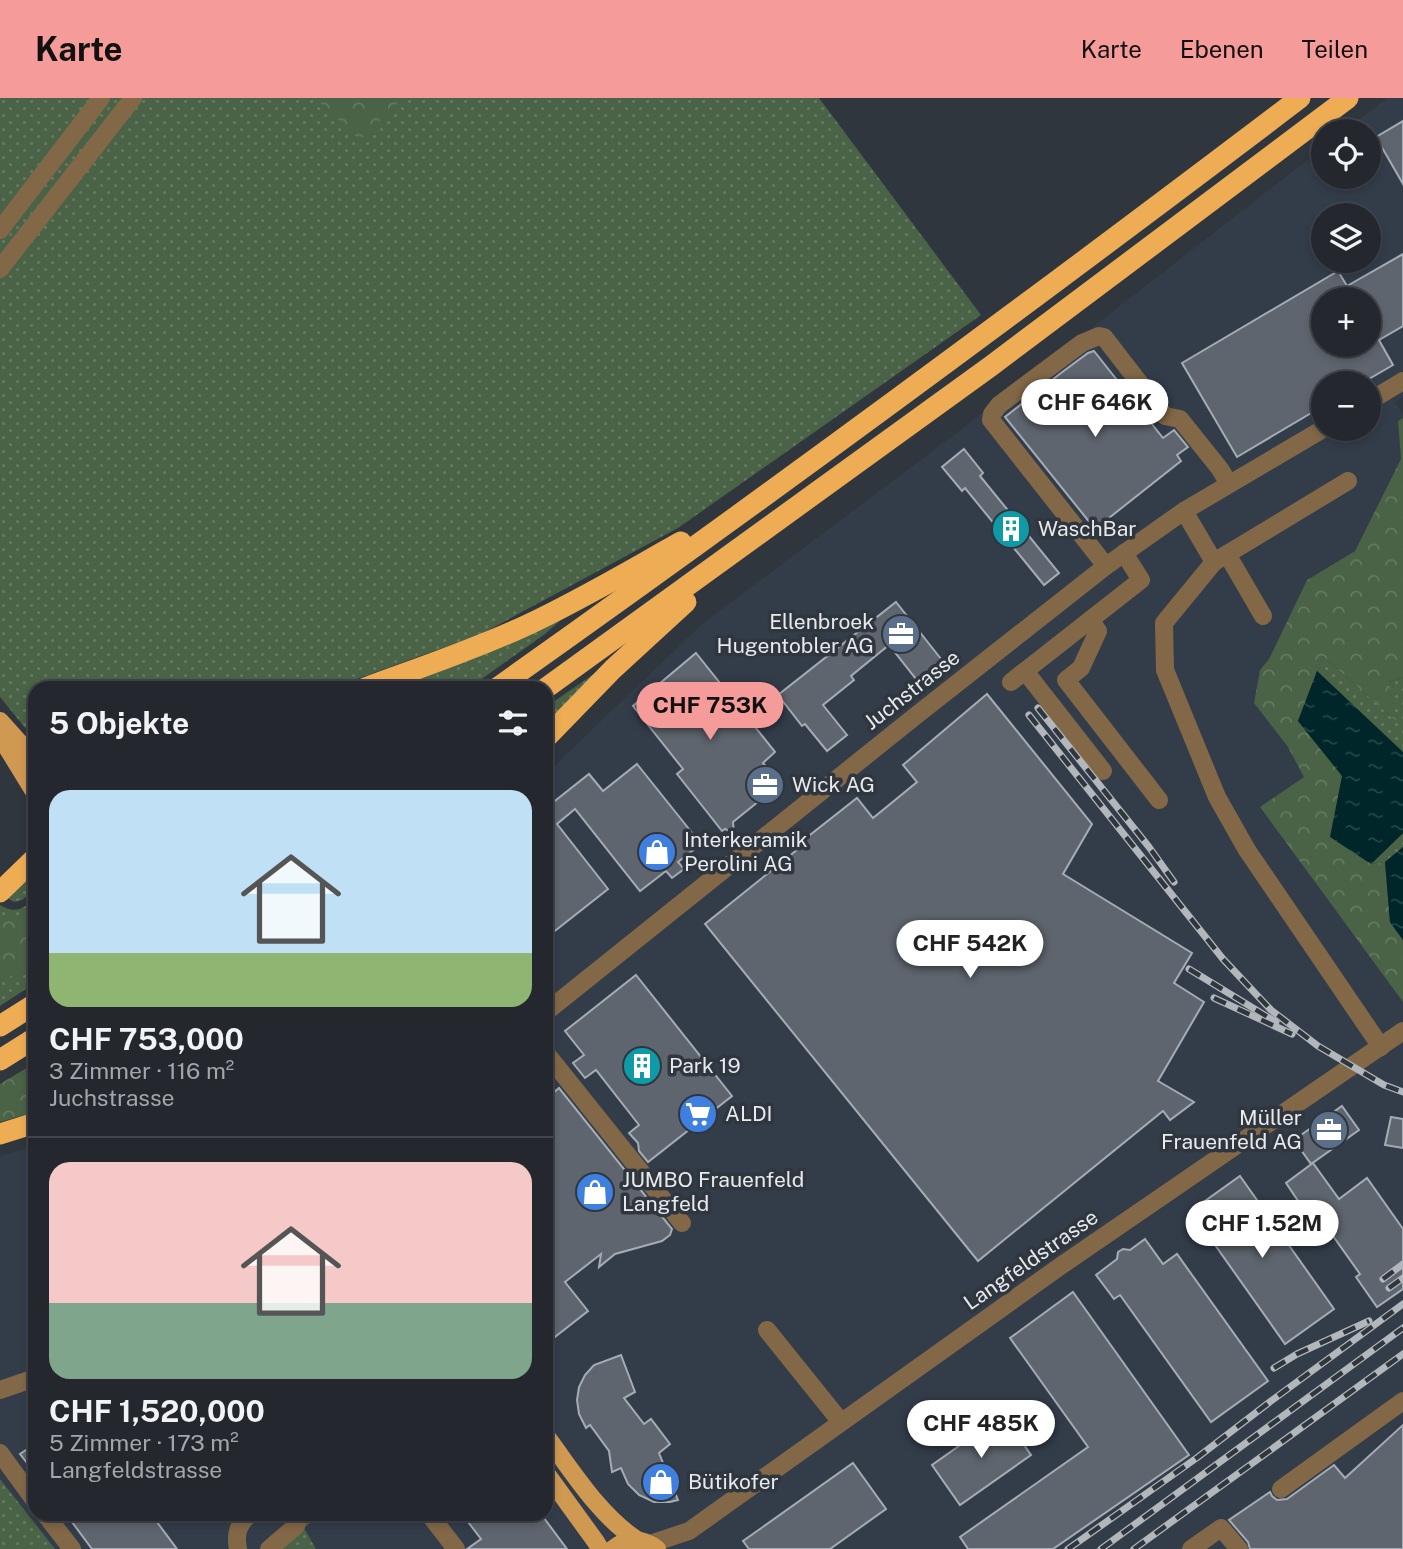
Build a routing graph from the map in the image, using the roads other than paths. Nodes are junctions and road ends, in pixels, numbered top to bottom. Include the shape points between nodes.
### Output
1 (102, 98) edge
2 (133, 98) edge
3 (1300, 98) edge
4 (1348, 98) edge
5 (0, 230) edge
6 (0, 269) edge
7 (1403, 382) edge
8 (1381, 395) edge
9 (1311, 436) edge
10 (1348, 481) dead end
11 (1229, 484) junction
12 (768, 493) junction
13 (1184, 511) junction
14 (757, 537) junction
15 (1124, 553) junction
16 (1221, 558) junction
17 (1106, 566) junction
18 (1263, 616) dead end
19 (1090, 620) junction
20 (384, 681) edge
21 (507, 681) edge
22 (553, 683) edge
23 (0, 720) edge
24 (553, 731) edge
25 (0, 736) edge
26 (28, 752) edge
27 (1104, 771) dead end
28 (28, 782) edge
29 (1159, 800) dead end
30 (28, 863) edge
31 (2, 890) edge
32 (553, 1006) edge
33 (28, 1008) edge
34 (0, 1026) edge
35 (1403, 1031) edge
36 (28, 1042) edge
37 (1381, 1047) junction
38 (0, 1060) edge
39 (553, 1062) edge
40 (28, 1126) edge
41 (0, 1134) edge
42 (682, 1223) dead end
43 (767, 1330) dead end
44 (28, 1380) edge
45 (0, 1390) edge
46 (1403, 1401) edge
47 (841, 1422) junction
48 (0, 1442) edge
49 (553, 1445) edge
50 (0, 1453) edge
51 (0, 1465) edge
52 (28, 1478) edge
53 (553, 1483) edge
54 (1281, 1489) dead end
55 (28, 1491) edge
56 (28, 1502) edge
57 (43, 1521) edge
58 (50, 1521) edge
59 (242, 1521) edge
60 (298, 1521) edge
61 (434, 1521) edge
62 (689, 1531) junction
63 (648, 1544) edge
64 (237, 1548) edge
65 (1235, 1548) edge
66 (64, 1549) edge
67 (72, 1549) edge
68 (269, 1549) edge
69 (456, 1549) edge
70 (600, 1549) edge
71 (613, 1549) edge
72 (679, 1549) edge
73 (1191, 1549) edge

1 - 5 street
2 - 6 street
3 - 12 highway
4 - 14 highway
7 - 8 street
9 - 11 street, Juchstrasse
10 - 16 street
11 - 13 street, Juchstrasse
11 - 17 street via 1180,419 1159,421 1104,337 1091,338 1057,369 999,405 991,420 1041,473
12 - 20 highway via 561,609
12 - 21 highway
13 - 15 street, Juchstrasse
13 - 16 street
14 - 22 highway
14 - 24 highway
15 - 17 street, Juchstrasse
15 - 19 street via 1141,580
16 - 18 street
16 - 37 street via 1164,623 1165,670 1217,797 1247,850
17 - 32 street, Juchstrasse
19 - 27 street via 1018,677
19 - 29 street via 1098,631 1081,668 1066,680
23 - 26 main road
25 - 28 main road
30 - 31 highway
33 - 34 highway
35 - 37 street, Langfeldstrasse
36 - 38 highway
37 - 47 street, Langfeldstrasse
39 - 42 street
40 - 41 highway
43 - 47 street
44 - 45 street
46 - 54 street
47 - 62 street, Langfeldstrasse
48 - 52 street
49 - 63 main road via 604,1511 626,1533
50 - 55 street
51 - 56 street
53 - 70 main road
57 - 66 street
58 - 67 street
59 - 64 street via 237,1530
60 - 68 street
61 - 69 street
62 - 63 street, Langfeldstrasse
62 - 72 street, Langfeldstrasse
63 - 71 main road via 623,1542
65 - 73 street via 1221,1528

